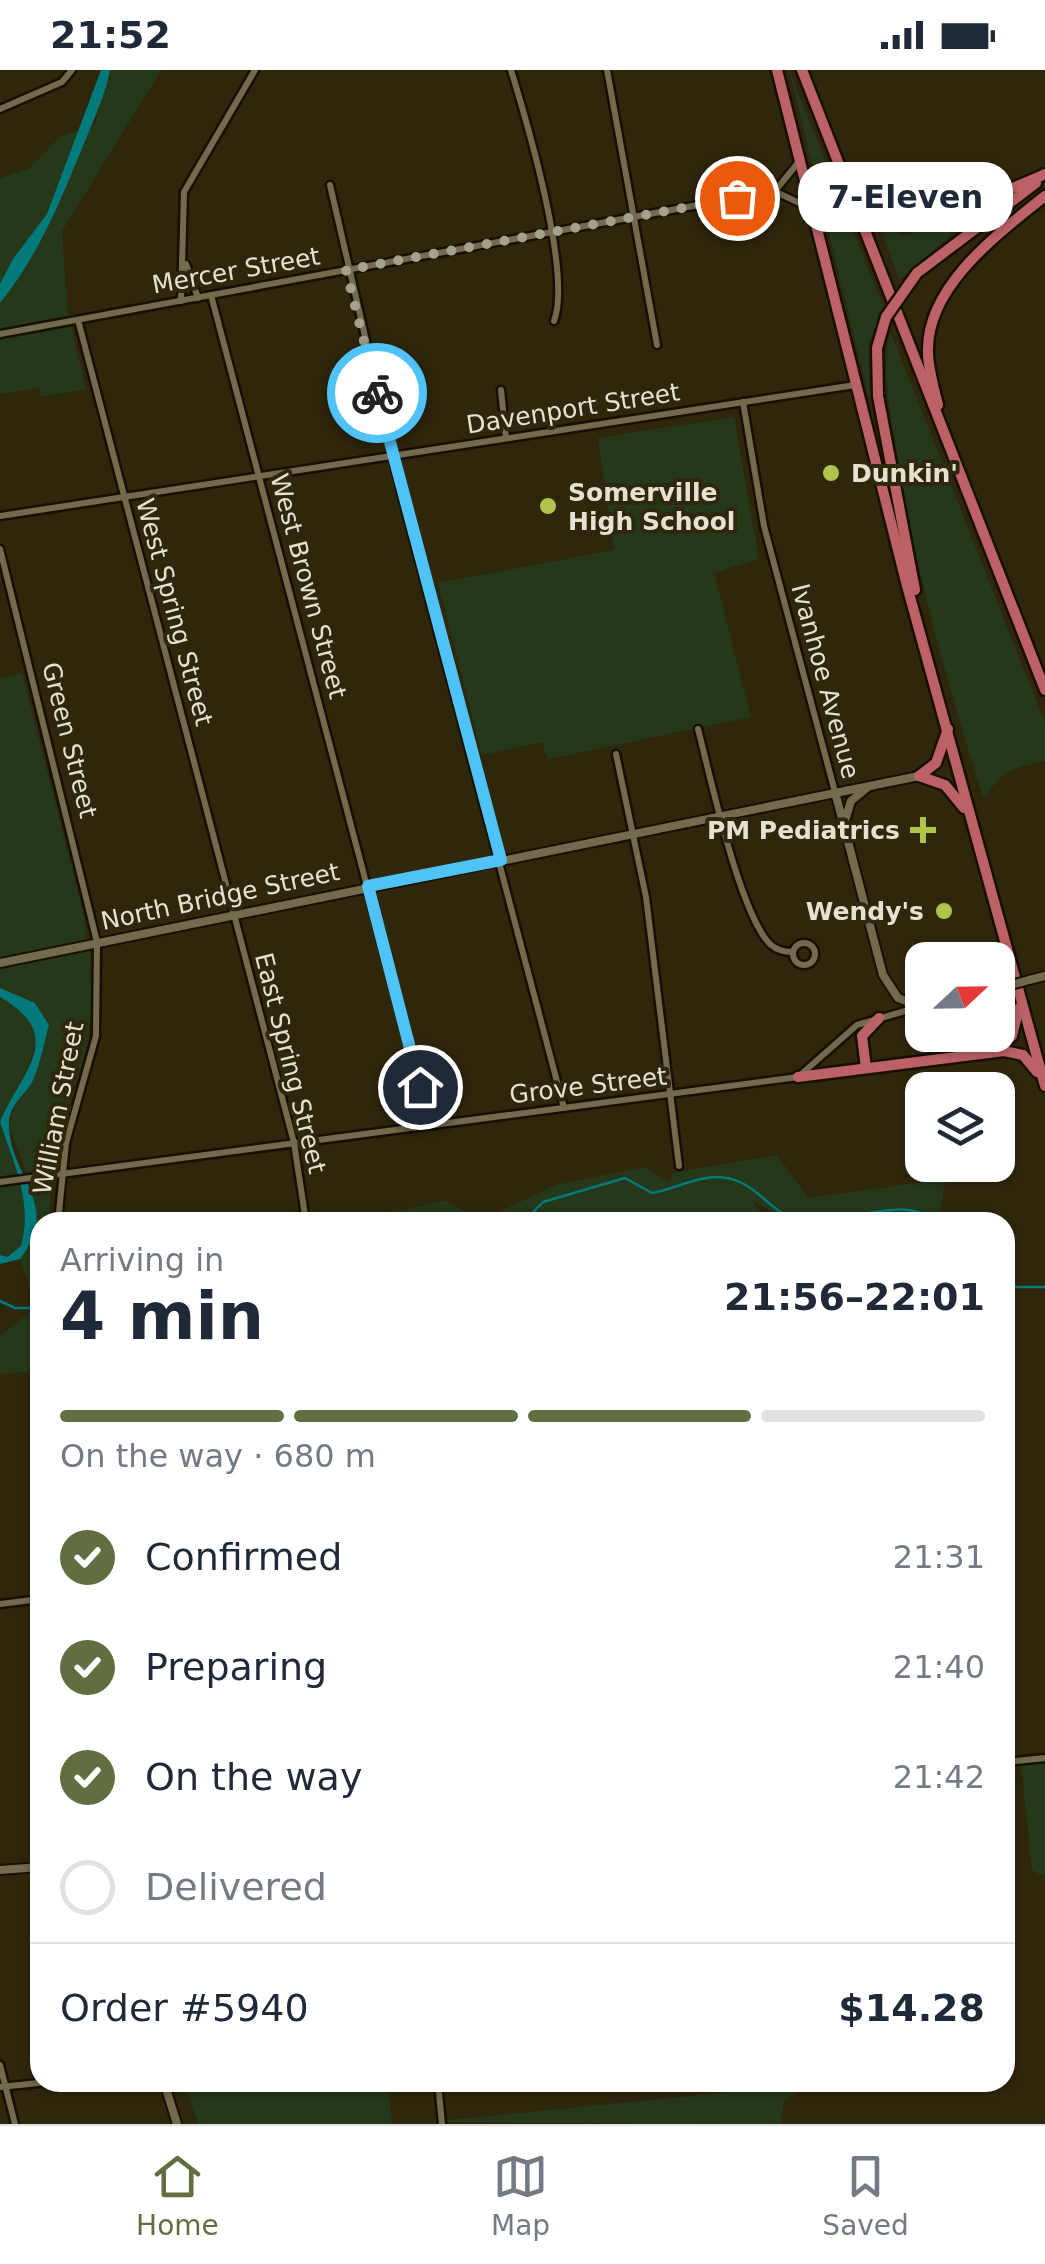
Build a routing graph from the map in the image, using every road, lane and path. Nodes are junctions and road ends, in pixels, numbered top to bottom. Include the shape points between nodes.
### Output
1 (72, 70) edge
2 (255, 70) edge
3 (511, 70) edge
4 (608, 70) edge
5 (777, 70) edge
6 (802, 70) edge
7 (0, 109) edge
8 (834, 156) junction
9 (797, 164) junction
10 (1045, 175) edge
11 (330, 185) dead end
12 (774, 191) junction
13 (1045, 196) edge
14 (808, 207) junction
15 (636, 216) junction
16 (549, 232) junction
17 (184, 258) junction
18 (346, 270) junction
19 (211, 295) junction
20 (198, 298) junction
21 (181, 301) junction
22 (78, 320) junction
23 (554, 321) dead end
24 (0, 335) edge
25 (656, 345) dead end
26 (856, 385) junction
27 (501, 390) dead end
28 (743, 402) junction
29 (944, 436) junction
30 (506, 438) junction
31 (392, 455) junction
32 (260, 476) junction
33 (124, 497) junction
34 (0, 516) edge
35 (0, 550) edge
36 (929, 660) junction
37 (1045, 690) edge
38 (948, 728) junction
39 (698, 729) dead end
40 (616, 754) dead end
41 (918, 776) junction
42 (872, 784) junction
43 (836, 792) junction
44 (722, 815) junction
45 (971, 818) junction
46 (844, 829) junction
47 (634, 832) junction
48 (501, 860) junction
49 (368, 886) junction
50 (233, 914) junction
51 (98, 942) junction
52 (794, 952) dead end
53 (0, 963) edge
54 (1045, 976) edge
55 (1015, 984) edge
56 (905, 1001) edge
57 (1020, 1002) junction
58 (905, 1011) edge
59 (878, 1018) junction
60 (1015, 1023) edge
61 (987, 1052) joint
62 (866, 1068) junction
63 (798, 1077) junction
64 (1044, 1083) edge
65 (669, 1094) junction
66 (564, 1108) junction
67 (430, 1125) junction
68 (294, 1143) junction
69 (679, 1166) dead end
70 (60, 1174) junction
71 (0, 1182) edge
72 (58, 1212) edge
73 (304, 1212) edge
74 (30, 1600) edge
75 (0, 1604) edge
76 (1045, 1758) edge
77 (1015, 1761) edge
78 (30, 1867) edge
79 (0, 1870) edge
80 (0, 2065) edge
81 (30, 2084) edge
82 (3, 2086) edge
83 (167, 2092) edge
84 (439, 2092) edge
85 (15, 2124) edge
86 (178, 2124) edge
87 (442, 2124) edge

1 - 7 street via 44,92
2 - 17 street via 184,192
3 - 16 street
4 - 15 street
5 - 9 highway
6 - 8 highway
8 - 10 highway via 872,212 904,225 928,222
8 - 29 highway
9 - 12 street
9 - 14 highway
10 - 36 highway, bridge via 917,273 886,317 877,348 878,396
11 - 18 street
12 - 14 street
12 - 15 street, Mercer Street
13 - 29 highway via 982,250 936,310 928,352
14 - 26 highway
15 - 16 street, Mercer Street
15 - 25 street
16 - 18 street, Mercer Street
16 - 23 street via 560,295
17 - 20 street
17 - 21 street
18 - 19 street, Mercer Street
18 - 31 street
19 - 20 street, Mercer Street
19 - 32 street, West Brown Street
20 - 21 street, Mercer Street
21 - 22 street, Mercer Street
22 - 24 street, Mercer Street
22 - 33 street, West Spring Street
26 - 28 street, Davenport Street
26 - 36 highway
27 - 30 street
28 - 30 street, Davenport Street
28 - 43 street, Ivanhoe Avenue via 764,526
29 - 37 highway
30 - 31 street, Davenport Street
31 - 32 street, Davenport Street
31 - 48 street
32 - 33 street, Davenport Street
32 - 49 street, West Brown Street
33 - 34 street, Davenport Street
33 - 50 street, West Spring Street
35 - 51 street, Green Street
36 - 38 highway
38 - 41 highway via 936,762
38 - 45 highway
39 - 44 street
40 - 47 street
41 - 42 street, North Bridge Street
41 - 45 highway via 950,790
42 - 43 street, North Bridge Street
42 - 46 street via 851,802
43 - 44 street, North Bridge Street
43 - 46 street, Ivanhoe Avenue
44 - 47 street, North Bridge Street
44 - 52 street via 764,934 776,949
45 - 57 highway
46 - 56 street, Ivanhoe Avenue via 883,975
47 - 48 street, North Bridge Street
47 - 65 street
48 - 49 street, North Bridge Street
48 - 66 street
49 - 50 street, North Bridge Street
49 - 67 street, West Brown Street
50 - 51 street, North Bridge Street
50 - 68 street, East Spring Street
51 - 53 street, North Bridge Street
51 - 70 street, William Street via 96,1036
54 - 55 street, bridge
57 - 60 highway
57 - 64 highway
58 - 59 street
59 - 62 highway via 862,1036
59 - 63 street via 850,1030
61 - 62 highway
61 - 64 highway via 1023,1055
62 - 63 highway
63 - 65 street, Grove Street
65 - 66 street, Grove Street
65 - 69 street
66 - 67 street, Grove Street
67 - 68 street, Grove Street
68 - 70 street, Grove Street
68 - 73 street, East Spring Street
70 - 71 street, Grove Street
70 - 72 street, William Street
74 - 75 street
76 - 77 street
78 - 79 street
80 - 82 street
81 - 82 street
82 - 85 street
83 - 86 street
84 - 87 street

